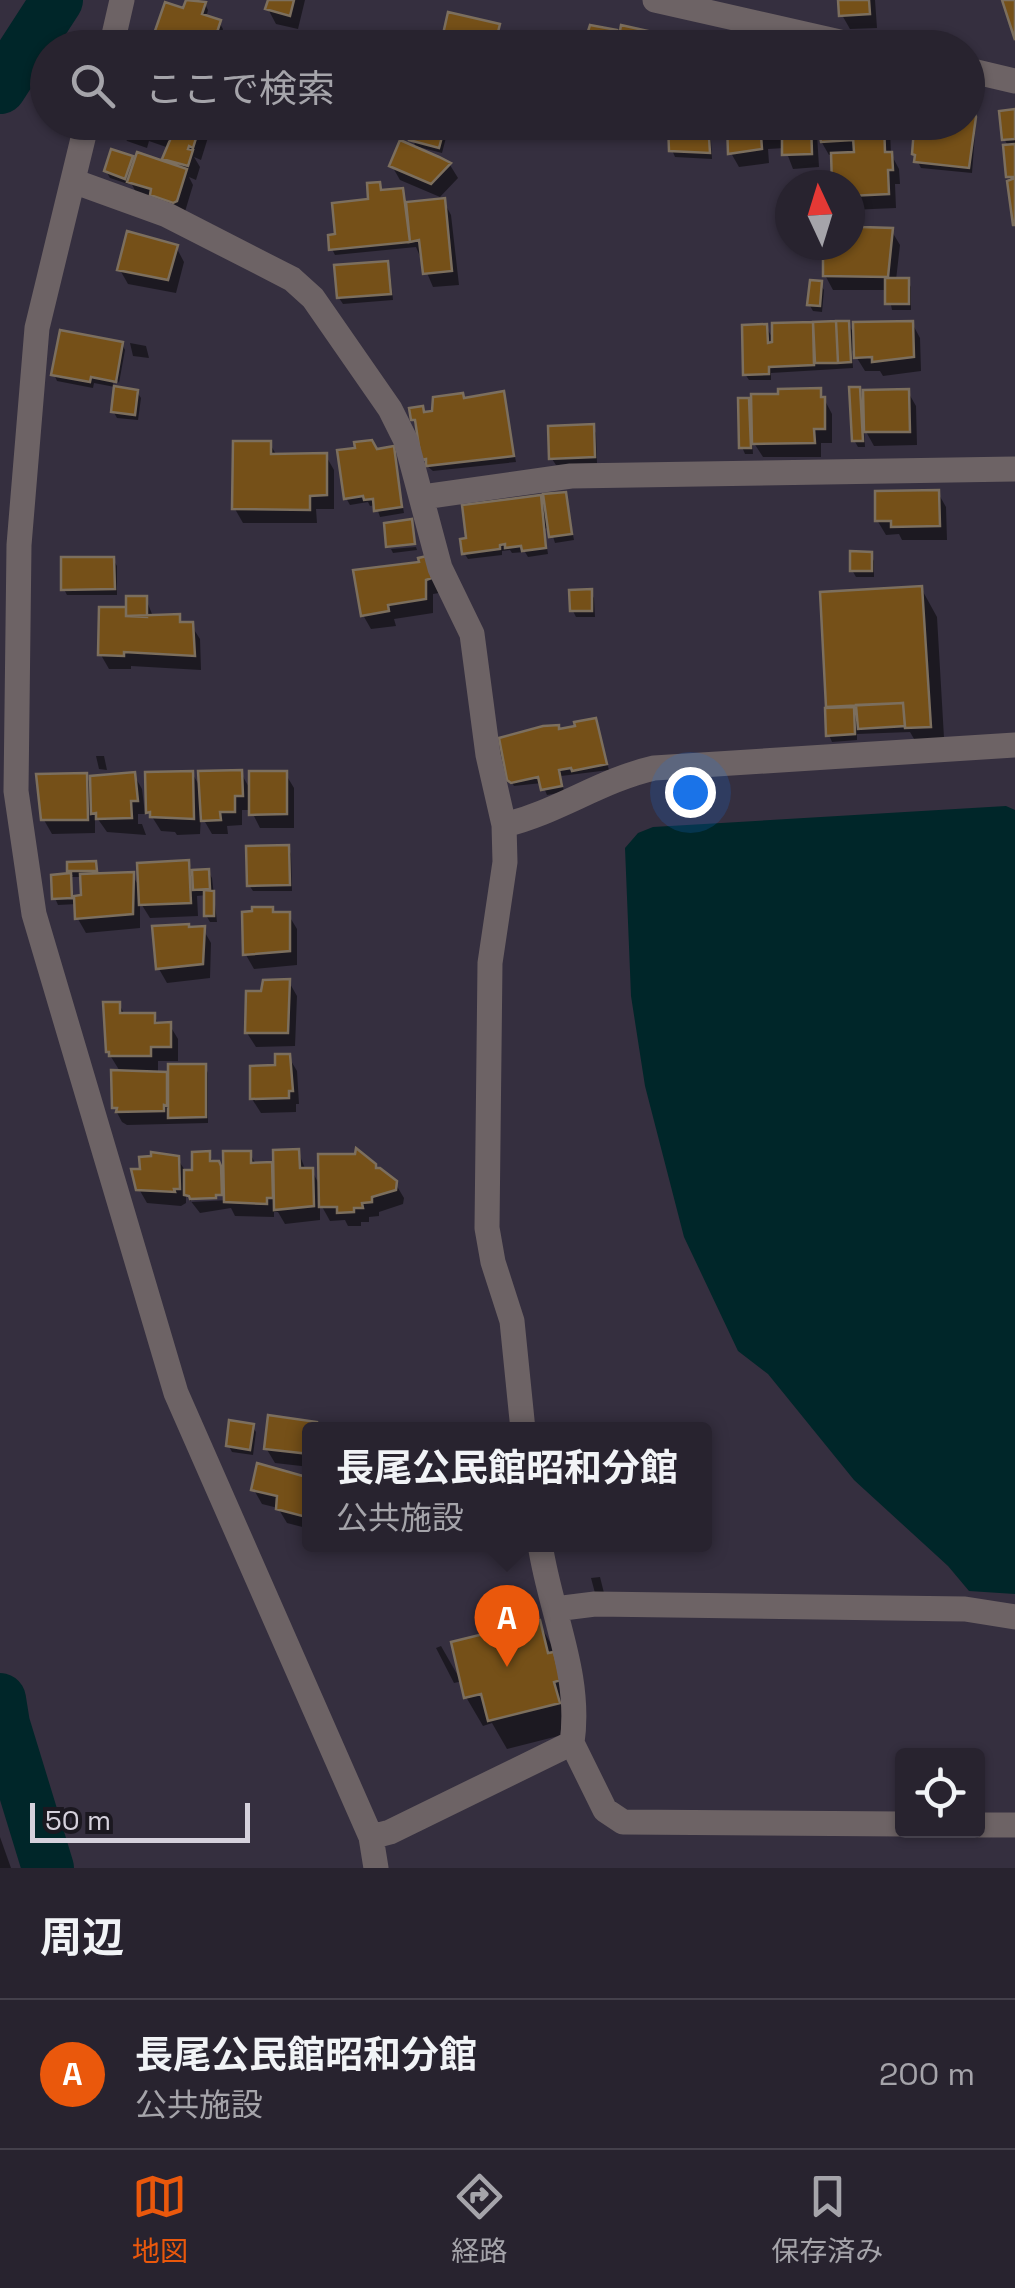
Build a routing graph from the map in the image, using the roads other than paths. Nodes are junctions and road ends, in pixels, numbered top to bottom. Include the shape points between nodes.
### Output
1 (122, 0) edge
2 (654, 0) edge
3 (694, 4) edge
4 (115, 30) edge
5 (796, 30) edge
6 (985, 74) edge
7 (1015, 81) edge
8 (83, 140) edge
9 (73, 181) junction
10 (1015, 469) edge
11 (424, 498) junction
12 (1015, 745) edge
13 (504, 825) junction
14 (522, 1422) edge
15 (542, 1552) edge
16 (555, 1609) junction
17 (1015, 1617) edge
18 (572, 1743) junction
19 (895, 1824) edge
20 (985, 1825) edge
21 (1015, 1826) edge
22 (371, 1838) junction
23 (376, 1868) edge

1 - 4 street
2 - 3 street
3 - 5 street
6 - 7 street
8 - 9 street
9 - 11 street via 166,215 292,278 390,409
9 - 22 street via 37,328 19,545 16,790 34,914 176,1394
10 - 11 street via 571,476
11 - 13 street via 440,568 472,634
12 - 13 street via 654,768
13 - 14 street via 490,963 488,1228 512,1321
15 - 16 street
16 - 17 street via 965,1609
16 - 18 street via 570,1661
18 - 19 street via 606,1810 623,1822
18 - 22 street
20 - 21 street
22 - 23 street

